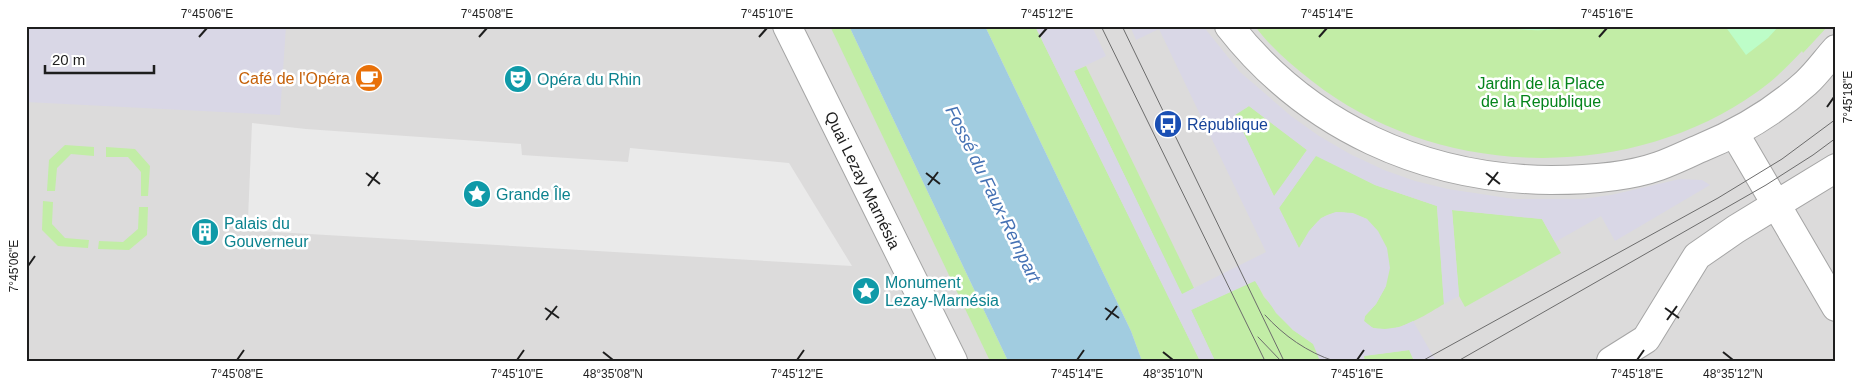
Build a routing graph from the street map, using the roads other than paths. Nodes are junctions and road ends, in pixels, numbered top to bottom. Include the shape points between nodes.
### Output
1 (787, 26) edge
2 (1229, 26) edge
3 (1836, 49) edge
4 (1735, 134) junction
5 (1836, 168) edge
6 (1777, 204) junction
7 (1836, 307) edge
8 (953, 361) edge
9 (1611, 361) edge

1 - 8 street, Quai Lezay Marnésia
2 - 4 street via 1271,73 1337,122 1389,149 1473,174 1530,180 1614,176 1659,166
3 - 4 street via 1807,82
4 - 6 street
5 - 6 street
6 - 7 street
6 - 9 street via 1697,256 1646,339

